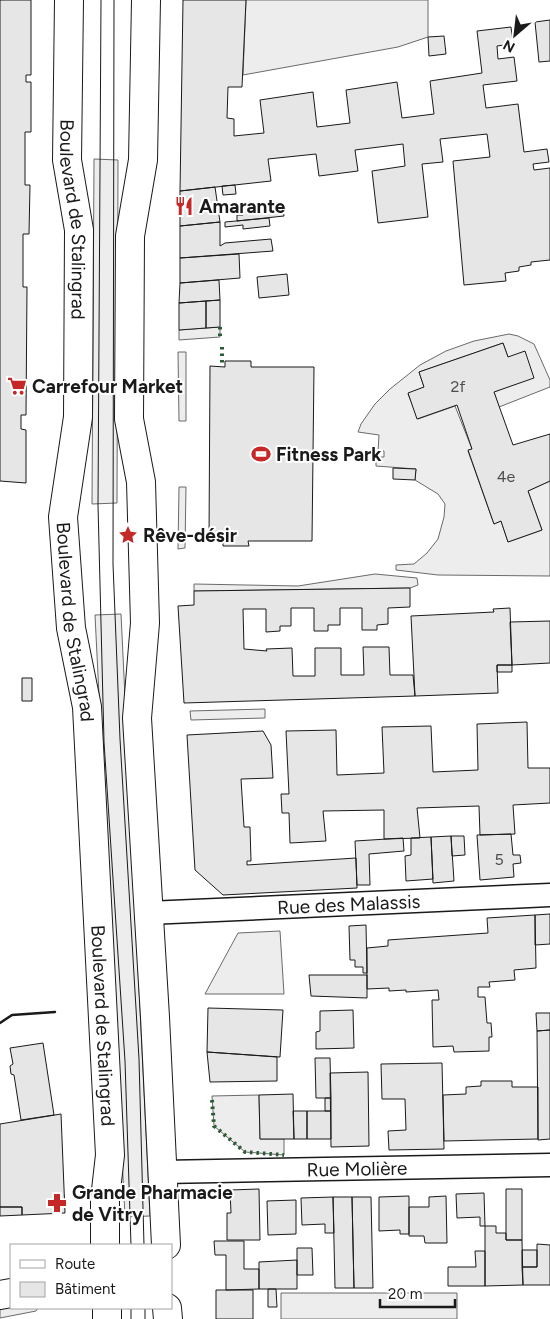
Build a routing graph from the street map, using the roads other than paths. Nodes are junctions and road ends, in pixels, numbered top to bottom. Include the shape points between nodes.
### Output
1 (69, 0) edge
2 (146, 0) edge
3 (550, 894) edge
4 (148, 913) junction
5 (550, 1165) edge
6 (163, 1172) junction
7 (105, 1244) edge
8 (166, 1244) edge

1 - 7 main road, Boulevard de Stalingrad via 67,160 79,230 78,416 63,517 71,628 87,707 110,1154
2 - 4 main road via 143,160 130,236 129,418 141,482 145,623 137,718
3 - 4 street, Rue des Malassis
4 - 6 main road
5 - 6 street, Rue Molière
6 - 8 main road

